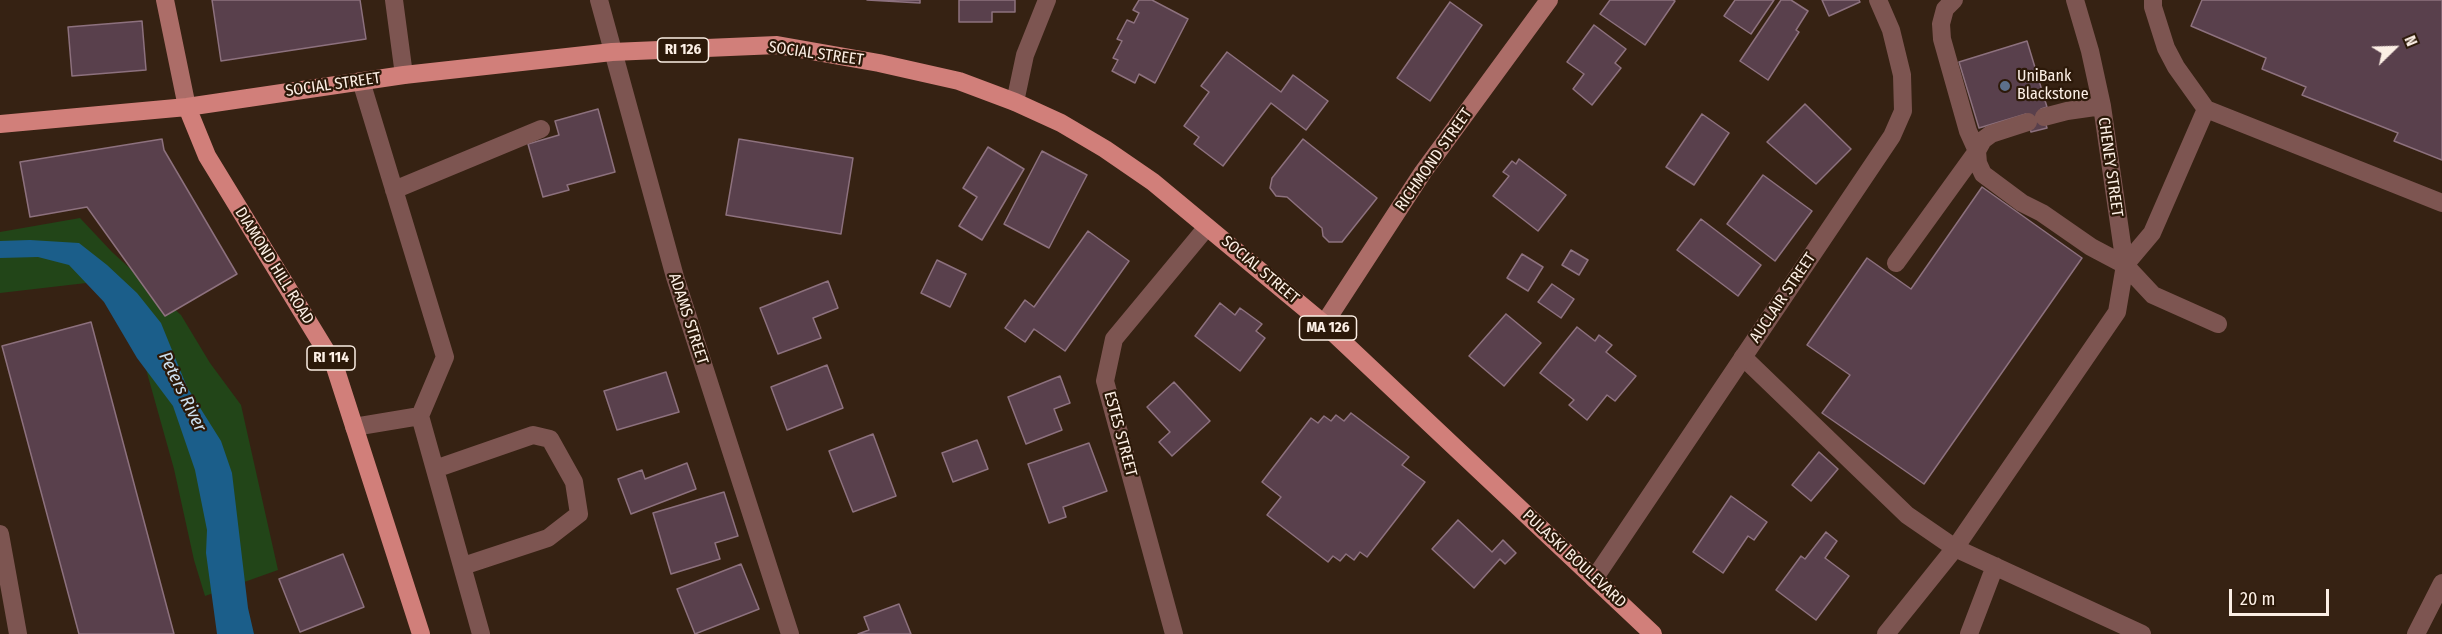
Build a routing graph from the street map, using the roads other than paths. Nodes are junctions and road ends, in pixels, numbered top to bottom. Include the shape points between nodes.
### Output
1 (165, 0) edge
2 (394, 0) edge
3 (599, 0) edge
4 (1047, 0) edge
5 (1549, 0) edge
6 (1878, 0) edge
7 (1954, 0) edge
8 (2075, 0) edge
9 (2153, 0) edge
10 (612, 52) junction
11 (404, 75) junction
12 (361, 81) junction
13 (1015, 102) junction
14 (2102, 106) junction
15 (187, 107) junction
16 (2206, 109) junction
17 (0, 124) edge
18 (541, 129) dead end
19 (1977, 151) junction
20 (1153, 182) joint
21 (394, 190) junction
22 (2442, 203) edge
23 (1207, 227) junction
24 (1896, 262) dead end
25 (2125, 265) junction
26 (1324, 324) junction
27 (2218, 324) dead end
28 (1743, 357) junction
29 (420, 416) junction
30 (354, 427) junction
31 (435, 469) junction
32 (1494, 485) joint
33 (0, 534) edge
34 (1954, 548) junction
35 (463, 566) junction
36 (1995, 566) junction
37 (3, 568) edge
38 (1594, 579) junction
39 (2442, 583) edge
40 (18, 634) edge
41 (421, 634) edge
42 (481, 634) edge
43 (790, 634) edge
44 (1174, 634) edge
45 (1653, 634) edge
46 (1886, 634) edge
47 (1969, 634) edge
48 (2142, 634) edge
49 (2416, 634) edge

1 - 15 street, DIAMOND HILL ROAD / RI 114
2 - 11 street
3 - 10 street, ADAMS STREET
4 - 13 street via 1025,55
5 - 26 street, RICHMOND STREET via 1423,172
6 - 28 street, AUCLAIR STREET via 1891,30 1902,75 1904,111 1892,136
7 - 19 street via 1945,9 1942,39
8 - 14 street, CHENEY STREET
9 - 16 street via 2166,48
10 - 11 main road, SOCIAL STREET / RI 126
10 - 13 main road, SOCIAL STREET / RI 126 via 777,45 958,81
10 - 43 street, ADAMS STREET via 675,277
11 - 12 main road, SOCIAL STREET / RI 126
12 - 15 main road, SOCIAL STREET / RI 126
12 - 21 street
13 - 20 main road, SOCIAL STREET / RI 126 via 1061,123
14 - 19 street via 2067,111 1991,134
14 - 25 street, CHENEY STREET
15 - 17 main road, SOCIAL STREET
15 - 30 main road, DIAMOND HILL ROAD / RI 114 via 207,156 334,364
16 - 22 street
16 - 25 street via 2152,233
18 - 21 street
19 - 24 street
19 - 25 street via 1983,174 2022,203
20 - 23 main road, SOCIAL STREET / MA 126
21 - 29 street via 445,357
23 - 26 main road, SOCIAL STREET / MA 126
23 - 44 street, ESTES STREET via 1114,339 1105,381
25 - 27 street via 2153,295
25 - 34 street via 2117,312
26 - 32 main road, SOCIAL STREET / MA 126
28 - 34 street via 1907,515
28 - 38 street, AUCLAIR STREET
29 - 30 street
29 - 31 street
30 - 41 main road, DIAMOND HILL ROAD / RI 114
31 - 35 street
31 - 35 street via 532,435 550,439 574,482 579,514 548,538
32 - 38 main road, PULASKI BOULEVARD / MA 126
33 - 37 street
34 - 36 street
34 - 46 street
35 - 42 street
36 - 47 street
36 - 48 street
37 - 40 street
38 - 45 main road, PULASKI BOULEVARD / MA 126
39 - 49 street

